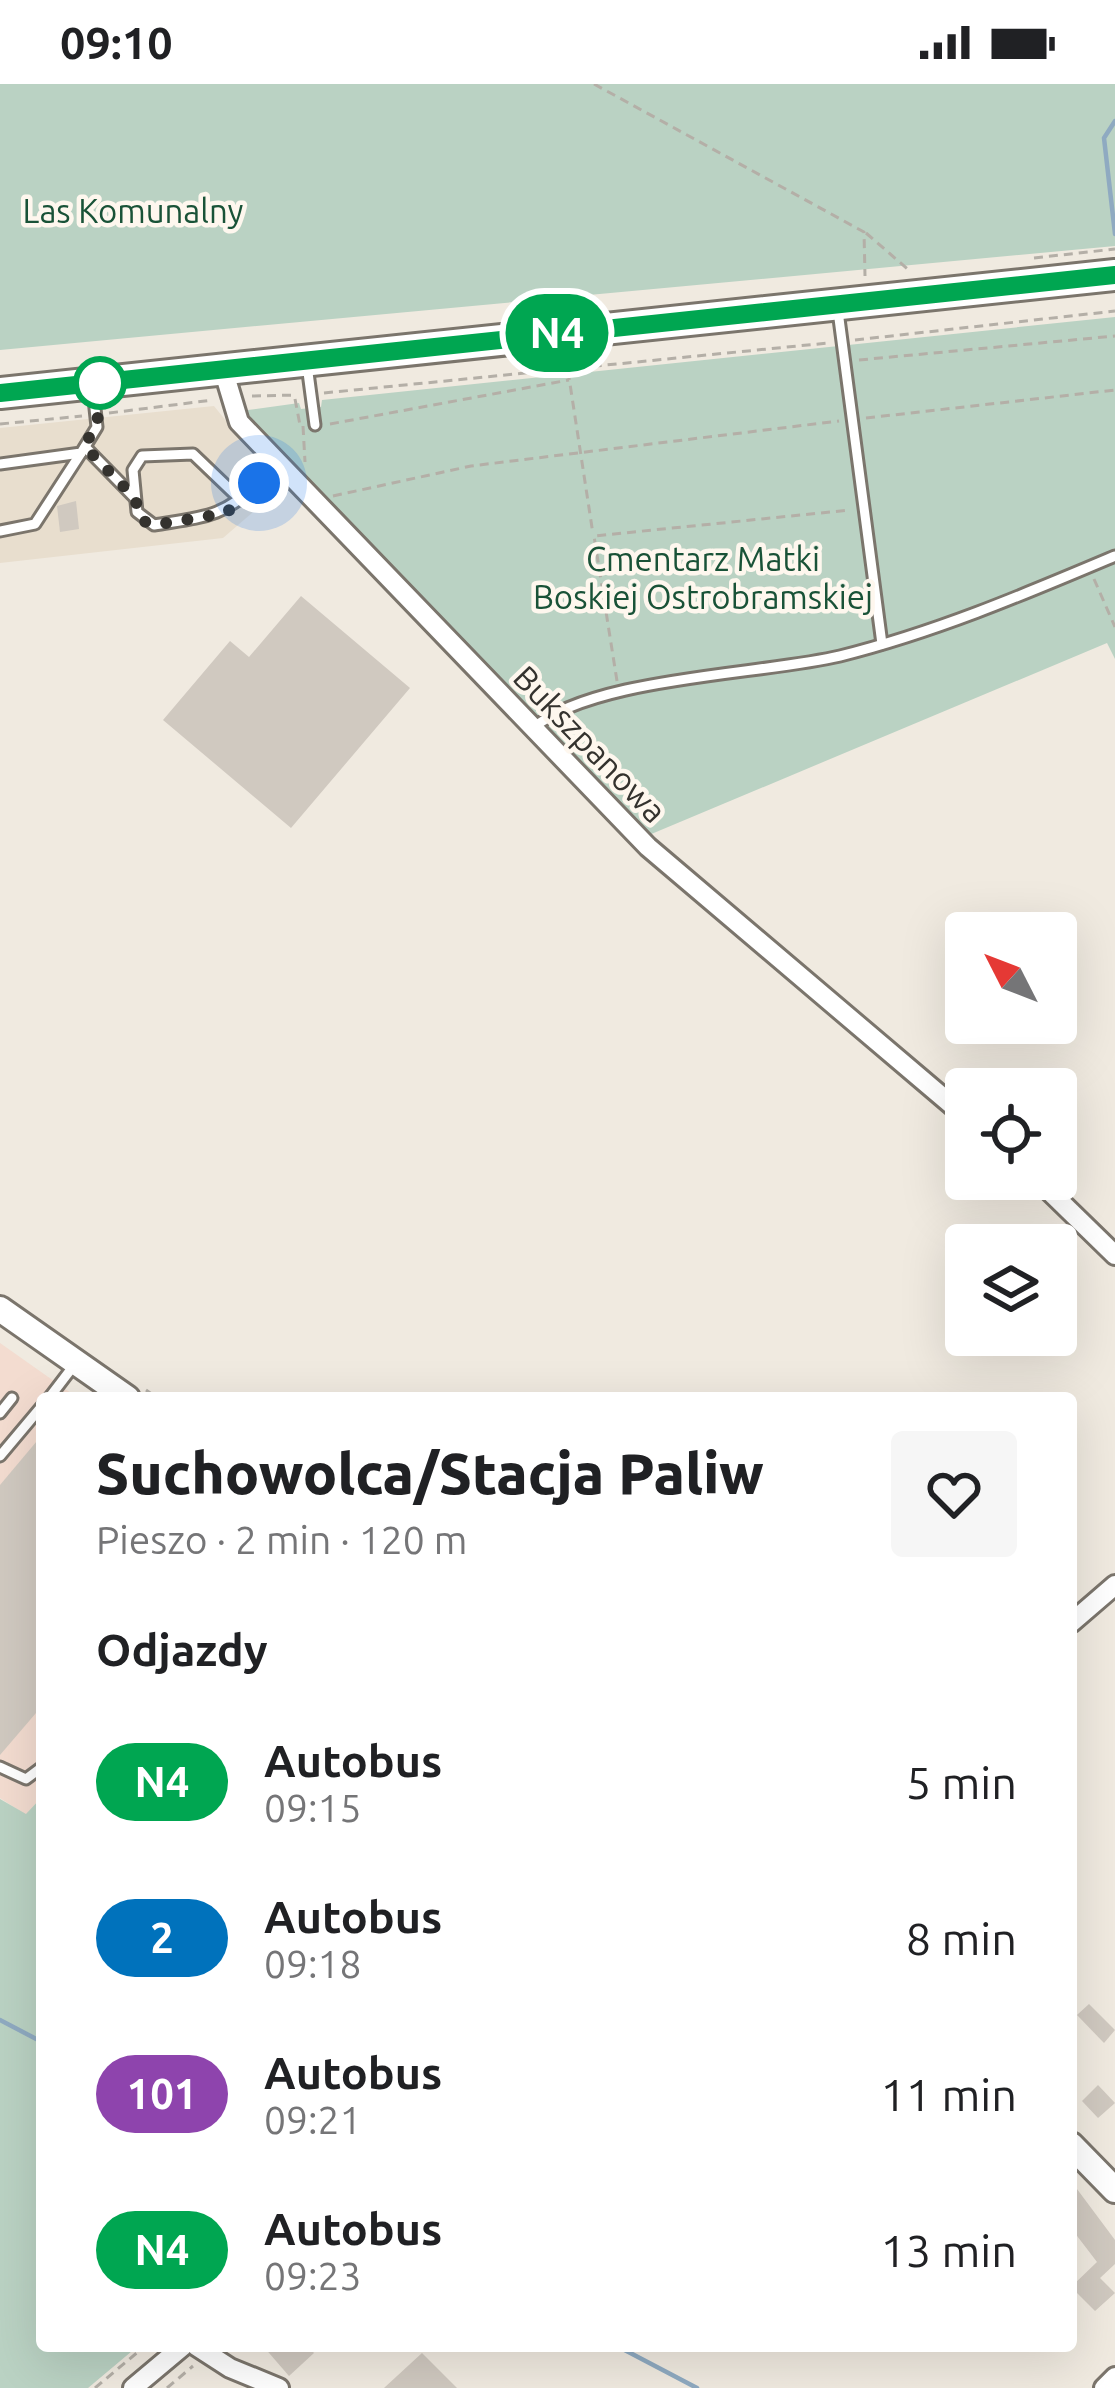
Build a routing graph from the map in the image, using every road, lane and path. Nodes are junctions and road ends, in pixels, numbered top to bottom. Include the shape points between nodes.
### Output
1 (594, 84) edge
2 (864, 232) junction
3 (911, 272) dead end
4 (1115, 275) edge
5 (865, 277) dead end
6 (836, 304) junction
7 (1115, 311) edge
8 (1115, 337) edge
9 (843, 341) junction
10 (306, 360) junction
11 (845, 361) junction
12 (568, 370) junction
13 (569, 380) junction
14 (226, 384) junction
15 (1115, 390) edge
16 (0, 393) edge
17 (310, 394) junction
18 (295, 395) junction
19 (95, 399) junction
20 (852, 420) junction
21 (0, 424) edge
22 (315, 425) junction
23 (300, 427) junction
24 (83, 450) junction
25 (580, 451) junction
26 (0, 464) edge
27 (307, 471) dead end
28 (259, 483) dead end
29 (326, 494) dead end
30 (134, 497) junction
31 (241, 500) junction
32 (864, 508) junction
33 (0, 531) edge
34 (594, 536) junction
35 (1115, 556) edge
36 (1089, 567) junction
37 (1115, 627) edge
38 (882, 644) junction
39 (619, 694) junction
40 (531, 729) junction
41 (945, 1100) edge
42 (1059, 1200) edge
43 (1115, 1255) edge
44 (0, 1309) edge
45 (76, 1362) junction
46 (54, 1392) edge
47 (118, 1392) edge
48 (12, 1398) dead end
49 (0, 1413) edge
50 (36, 1415) edge
51 (0, 1456) edge
52 (1115, 1585) edge
53 (1077, 1618) edge
54 (0, 1767) edge
55 (36, 1772) edge
56 (1077, 2151) edge
57 (1115, 2190) edge
58 (138, 2352) edge
59 (176, 2352) edge
60 (200, 2352) edge
61 (203, 2352) edge
62 (1115, 2377) edge
63 (95, 2388) edge
64 (133, 2388) edge
65 (167, 2388) edge
66 (279, 2388) edge
67 (1104, 2388) edge

1 - 2 path
2 - 3 path
2 - 5 path
4 - 6 highway
6 - 9 lane
6 - 10 highway
7 - 9 path
8 - 11 path
9 - 11 lane
9 - 12 path
10 - 14 highway
10 - 17 lane
11 - 20 lane
12 - 13 path
12 - 17 path
13 - 22 path
13 - 25 path
14 - 18 path
14 - 19 highway
14 - 19 path
14 - 40 street, Bukszpanowa via 239,422
15 - 20 path
16 - 19 highway
17 - 18 path
17 - 22 lane
18 - 23 path
19 - 21 path
19 - 24 lane
20 - 25 path
20 - 32 lane
22 - 23 path
23 - 27 path
24 - 26 lane
24 - 30 lane
24 - 33 lane via 35,524
25 - 29 path
25 - 34 path
28 - 31 lane
30 - 31 lane via 143,521 154,525 226,513
30 - 31 lane via 137,461 176,452 193,454
32 - 34 path
32 - 38 lane
34 - 39 path
35 - 36 lane
36 - 37 path
36 - 38 lane
38 - 39 lane
39 - 40 lane
40 - 41 street, Bukszpanowa via 648,847
42 - 43 street
44 - 45 street
45 - 46 lane
45 - 47 street
48 - 49 lane
50 - 51 lane
52 - 53 street
54 - 55 lane via 26,1779
56 - 57 street
58 - 63 path
59 - 64 street
60 - 65 path
61 - 66 street
62 - 67 street

